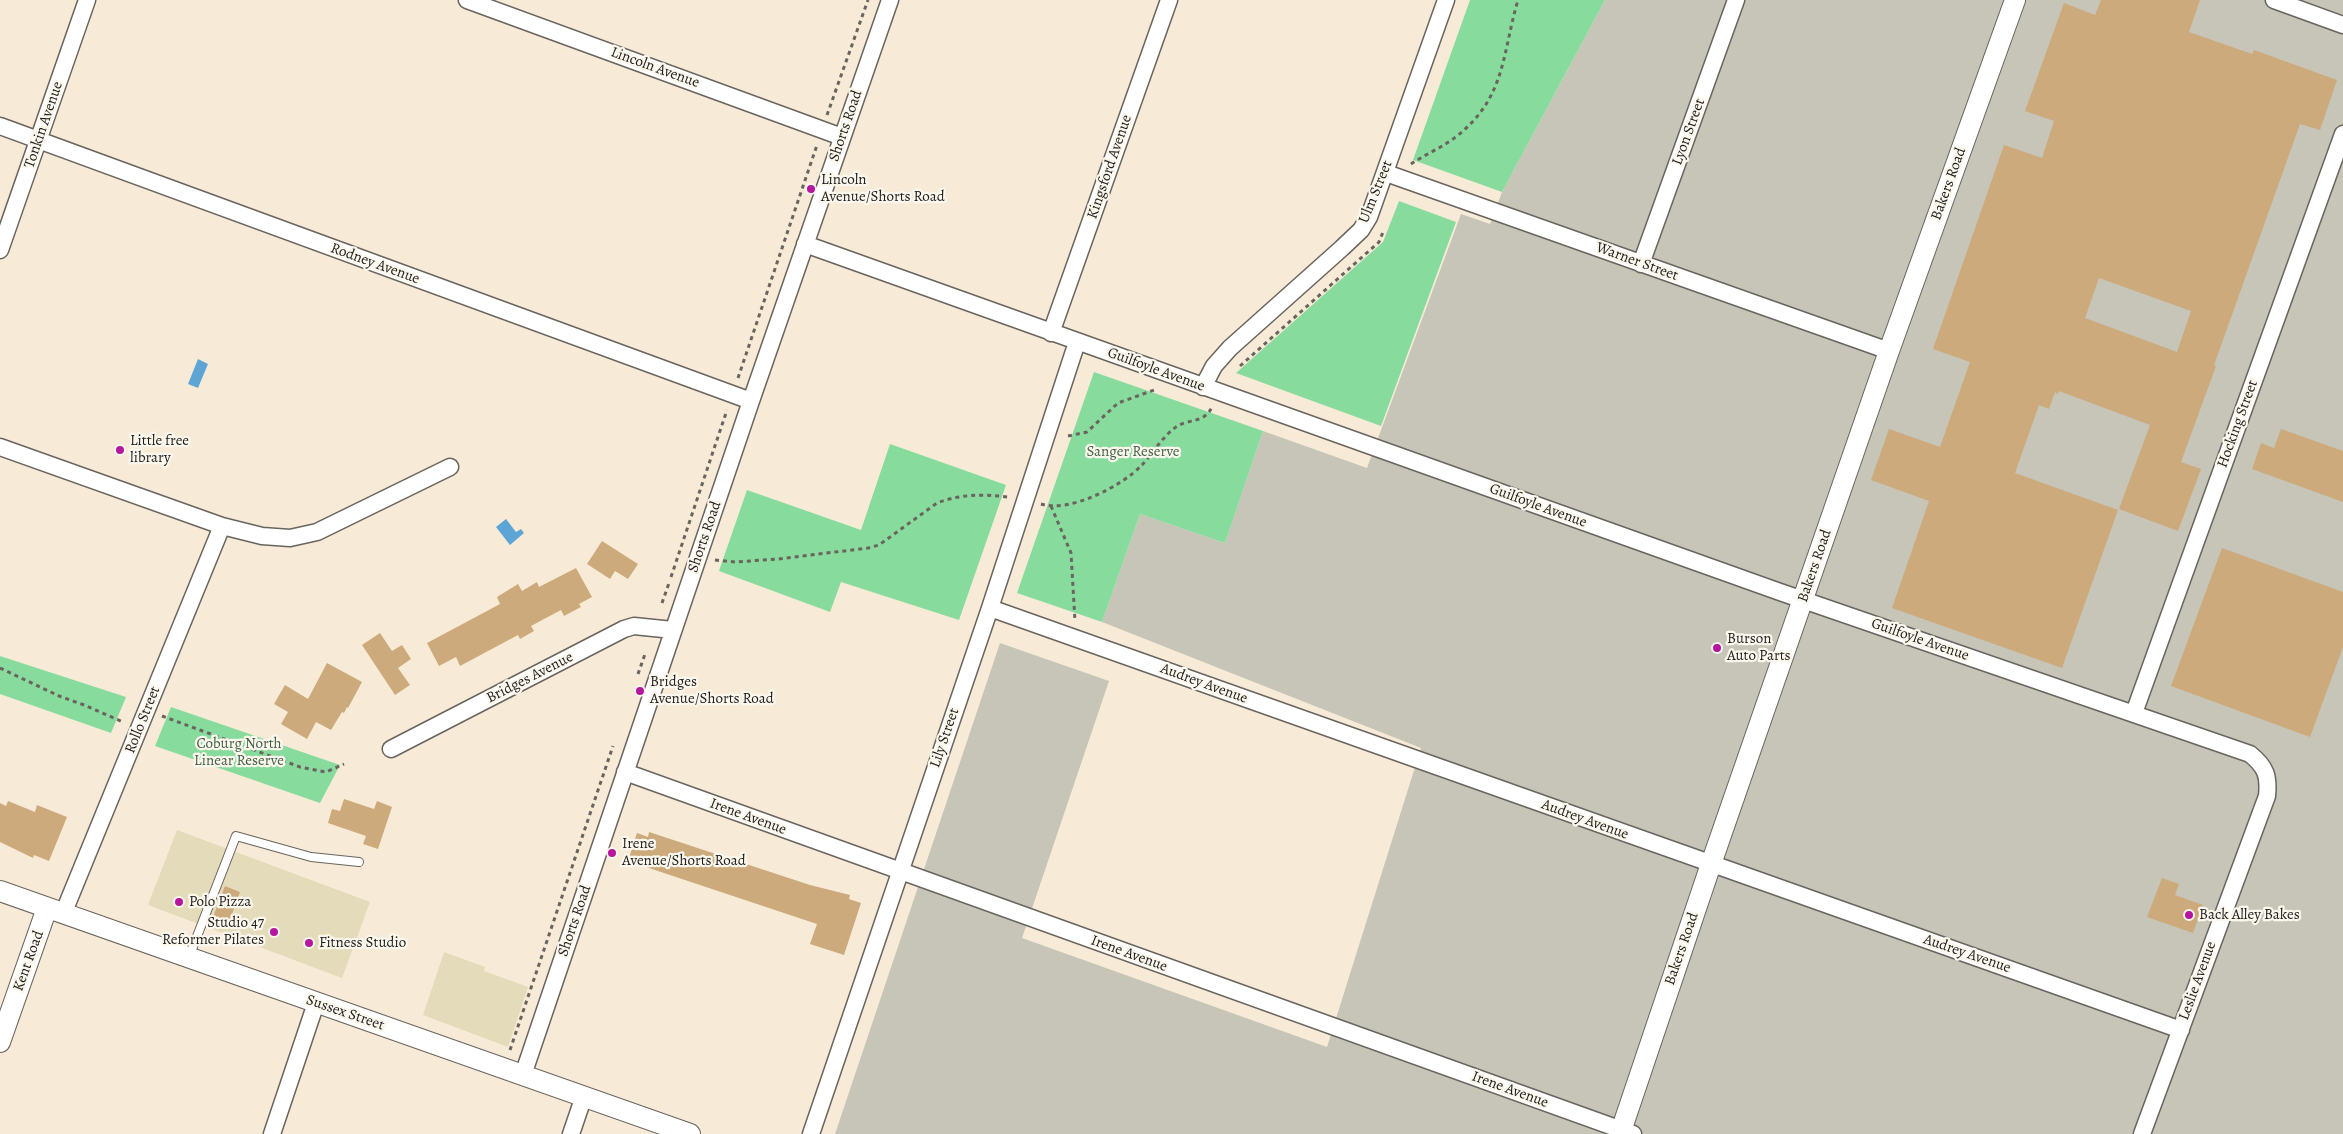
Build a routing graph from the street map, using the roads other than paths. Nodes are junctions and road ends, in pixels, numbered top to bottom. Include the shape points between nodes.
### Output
1 (87, 0) edge
2 (467, 0) edge
3 (890, 0) edge
4 (1169, 0) edge
5 (1446, 0) edge
6 (1736, 0) edge
7 (2015, 0) edge
8 (2274, 0) edge
9 (2343, 25) edge
10 (0, 126) edge
11 (2343, 134) edge
12 (842, 137) junction
13 (38, 141) junction
14 (1386, 173) junction
15 (805, 244) junction
16 (0, 250) edge
17 (1641, 264) junction
18 (1051, 333) junction
19 (1077, 342) junction
20 (1889, 351) junction
21 (1203, 387) junction
22 (751, 401) junction
23 (0, 447) edge
24 (450, 467) dead end
25 (222, 526) junction
26 (1803, 600) junction
27 (990, 608) junction
28 (673, 630) junction
29 (2134, 713) junction
30 (391, 749) dead end
31 (2266, 770) joint
32 (625, 772) junction
33 (359, 862) dead end
34 (1711, 864) junction
35 (900, 871) junction
36 (0, 892) edge
37 (55, 911) junction
38 (189, 957) junction
39 (316, 1003) junction
40 (2180, 1030) junction
41 (0, 1042) edge
42 (523, 1075) junction
43 (584, 1096) junction
44 (1625, 1133) edge
45 (272, 1134) edge
46 (571, 1134) edge
47 (690, 1134) edge
48 (811, 1134) edge
49 (2142, 1134) edge

1 - 13 street, Tonkin Avenue
2 - 12 street, Lincoln Avenue
3 - 12 street, Shorts Road
4 - 18 street, Kingsford Avenue
5 - 14 street, Ulm Street
6 - 17 street, Lyon Street
7 - 20 street, Bakers Road
8 - 9 street
10 - 13 street, Rodney Avenue
11 - 29 street, Hocking Street
12 - 15 street, Shorts Road
13 - 16 street, Tonkin Avenue
13 - 22 street, Rodney Avenue
14 - 17 street, Warner Street
14 - 21 street, Ulm Street via 1361,230 1230,348 1214,366
15 - 18 street, Guilfoyle Avenue
15 - 22 street, Shorts Road
17 - 20 street, Warner Street
18 - 19 street, Guilfoyle Avenue
19 - 21 street, Guilfoyle Avenue
19 - 27 street, Lily Street
20 - 26 street, Bakers Road
21 - 26 street, Guilfoyle Avenue
22 - 28 street, Shorts Road
23 - 25 street
24 - 25 street via 302,537 262,536
25 - 37 street, Rollo Street via 148,710
26 - 29 street, Guilfoyle Avenue
26 - 34 street, Bakers Road
27 - 34 street, Audrey Avenue
27 - 35 street, Lily Street
28 - 30 street, Bridges Avenue via 654,626 624,629
28 - 32 street, Shorts Road
29 - 31 street, Guilfoyle Avenue via 2250,754
31 - 40 street, Leslie Avenue via 2267,796
32 - 35 street, Irene Avenue
32 - 42 street, Shorts Road
33 - 38 lane via 311,857 236,836
34 - 40 street, Audrey Avenue
34 - 44 street, Bakers Road
35 - 44 street, Irene Avenue
35 - 48 street, Lily Street
36 - 37 street, Sussex Street
37 - 38 street, Sussex Street
37 - 41 street, Kent Road
38 - 39 street, Sussex Street
39 - 42 street, Sussex Street
39 - 45 street
40 - 49 street, Leslie Avenue
42 - 43 street, Sussex Street
43 - 46 street
43 - 47 street, Sussex Street

